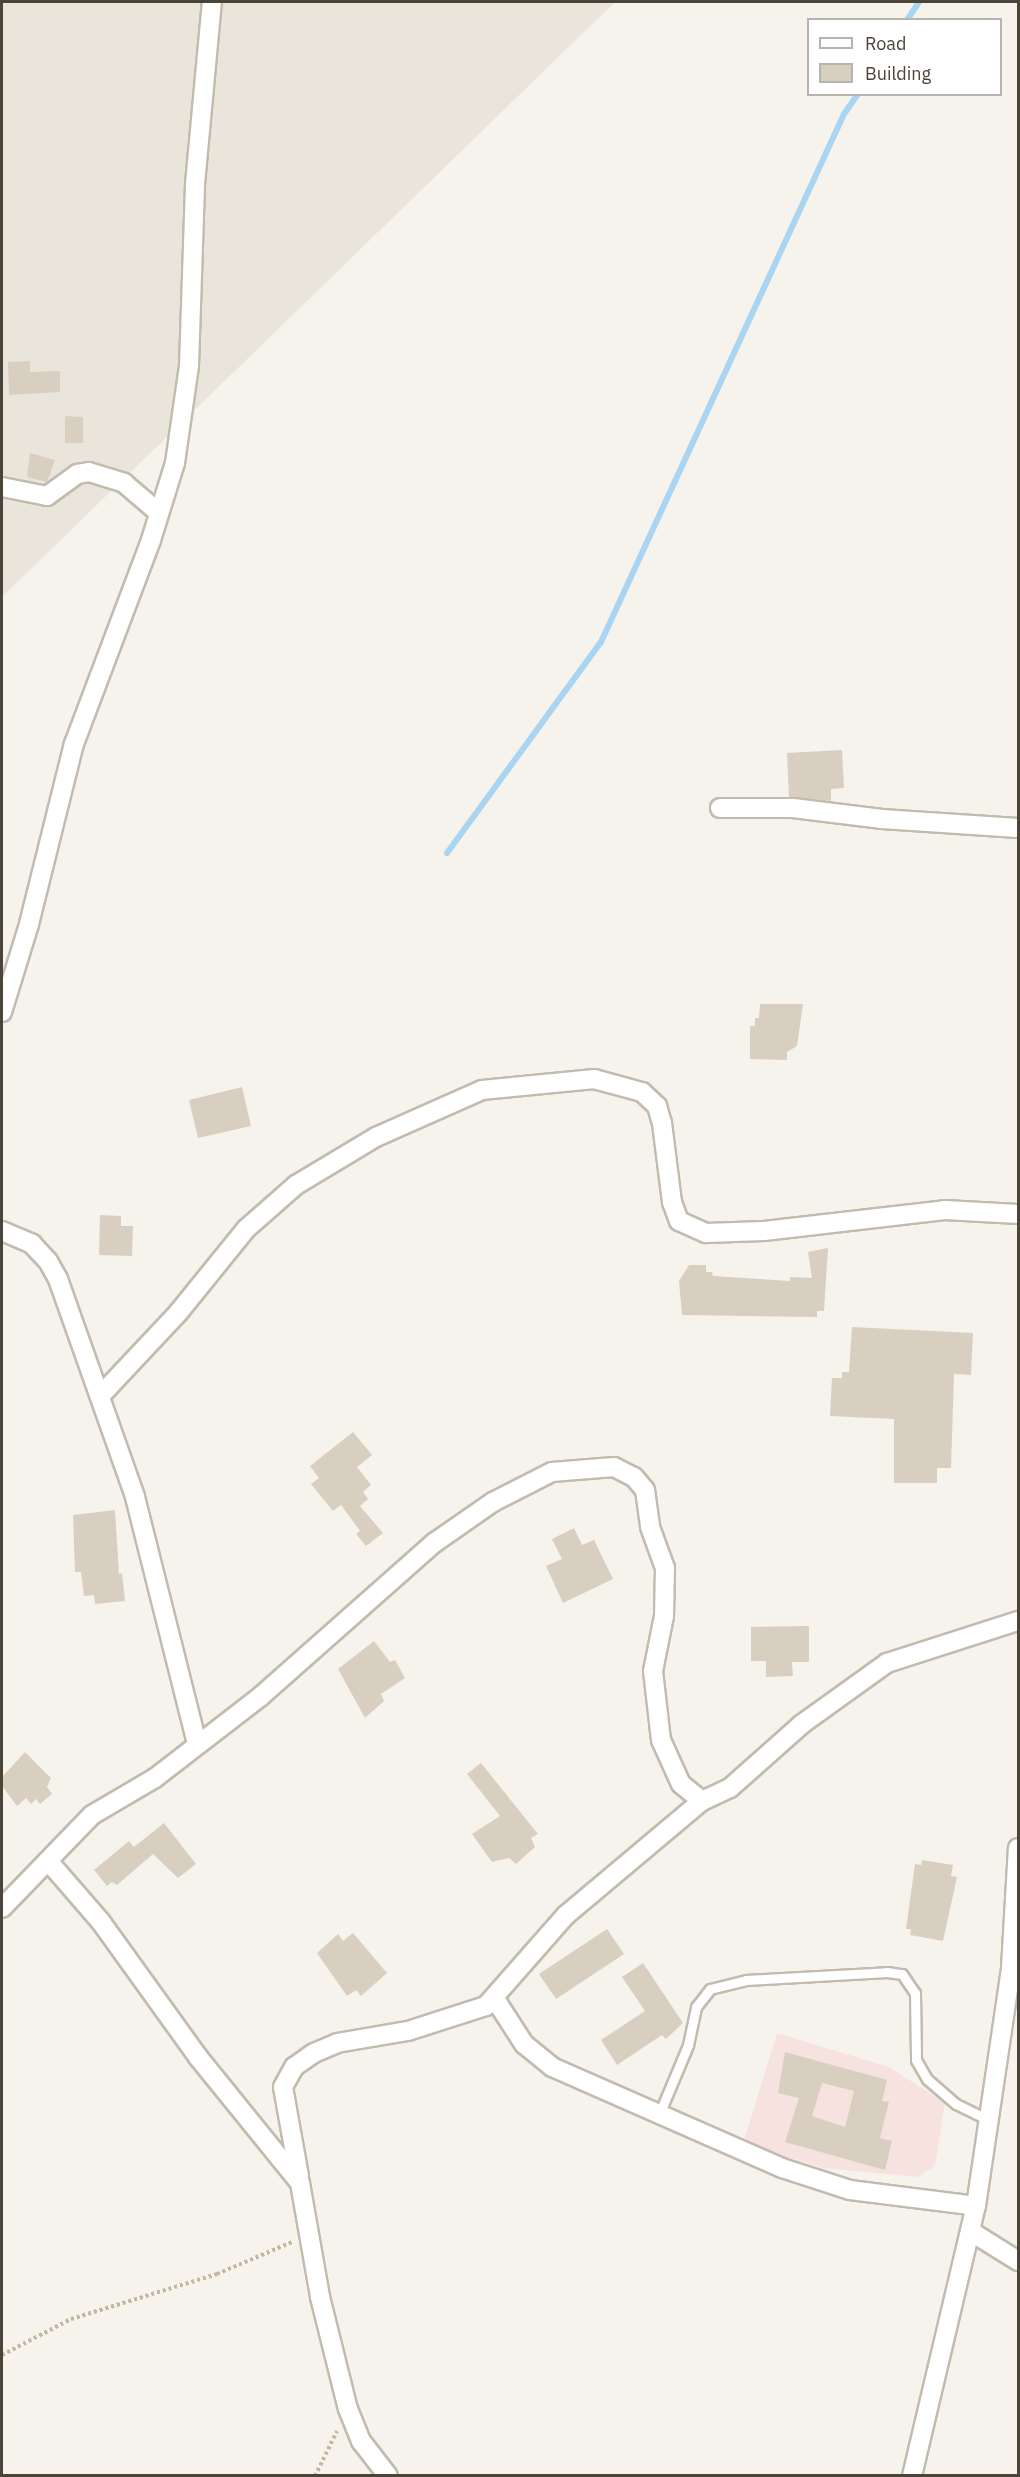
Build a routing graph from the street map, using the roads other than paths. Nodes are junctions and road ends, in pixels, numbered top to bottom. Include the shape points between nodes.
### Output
1 (212, 2) edge
2 (2, 487) edge
3 (159, 513) junction
4 (720, 808) dead end
5 (1018, 828) edge
6 (2, 1012) edge
7 (1018, 1214) edge
8 (2, 1231) edge
9 (101, 1395) junction
10 (1018, 1621) edge
11 (197, 1744) junction
12 (702, 1801) junction
13 (1018, 1848) edge
14 (49, 1862) junction
15 (2, 1908) edge
16 (1015, 1967) edge
17 (495, 1999) junction
18 (660, 2112) junction
19 (990, 2121) junction
20 (300, 2183) junction
21 (976, 2206) junction
22 (970, 2231) junction
23 (1018, 2261) edge
24 (388, 2475) edge
25 (912, 2475) edge

1 - 3 street via 195,184 187,394 170,484
2 - 3 street via 47,496 77,474 89,472 124,483
3 - 6 street via 80,726
4 - 5 street via 793,808 882,819
7 - 9 street via 945,1210 764,1231 706,1233 679,1221 672,1202 662,1123 657,1106 642,1092 594,1079 482,1089 386,1132 296,1185 246,1229 178,1312
8 - 9 street via 32,1244 48,1261
9 - 11 street via 135,1497
10 - 12 street via 927,1647 887,1663 802,1724 730,1788
11 - 12 street via 294,1670 401,1571 465,1520 519,1486 552,1472 614,1467 634,1477 645,1490 650,1527 665,1568 664,1616 653,1671 661,1740 681,1784
11 - 14 street via 155,1778 92,1815
12 - 17 street via 566,1915 538,1943
13 - 16 street
14 - 15 street
14 - 20 street via 101,1922 198,2057
16 - 19 street
17 - 18 street via 524,2043 552,2067
17 - 20 street via 476,2011 408,2031 337,2043 294,2067 284,2087
18 - 19 lane via 688,2045 696,2007 710,1989 746,1980 887,1972 902,1974 915,1993 916,2060 927,2079 956,2104
18 - 21 street via 820,2182 850,2190
19 - 21 street
20 - 24 street via 320,2297 348,2409 367,2451
21 - 22 street
22 - 23 street
22 - 25 street

